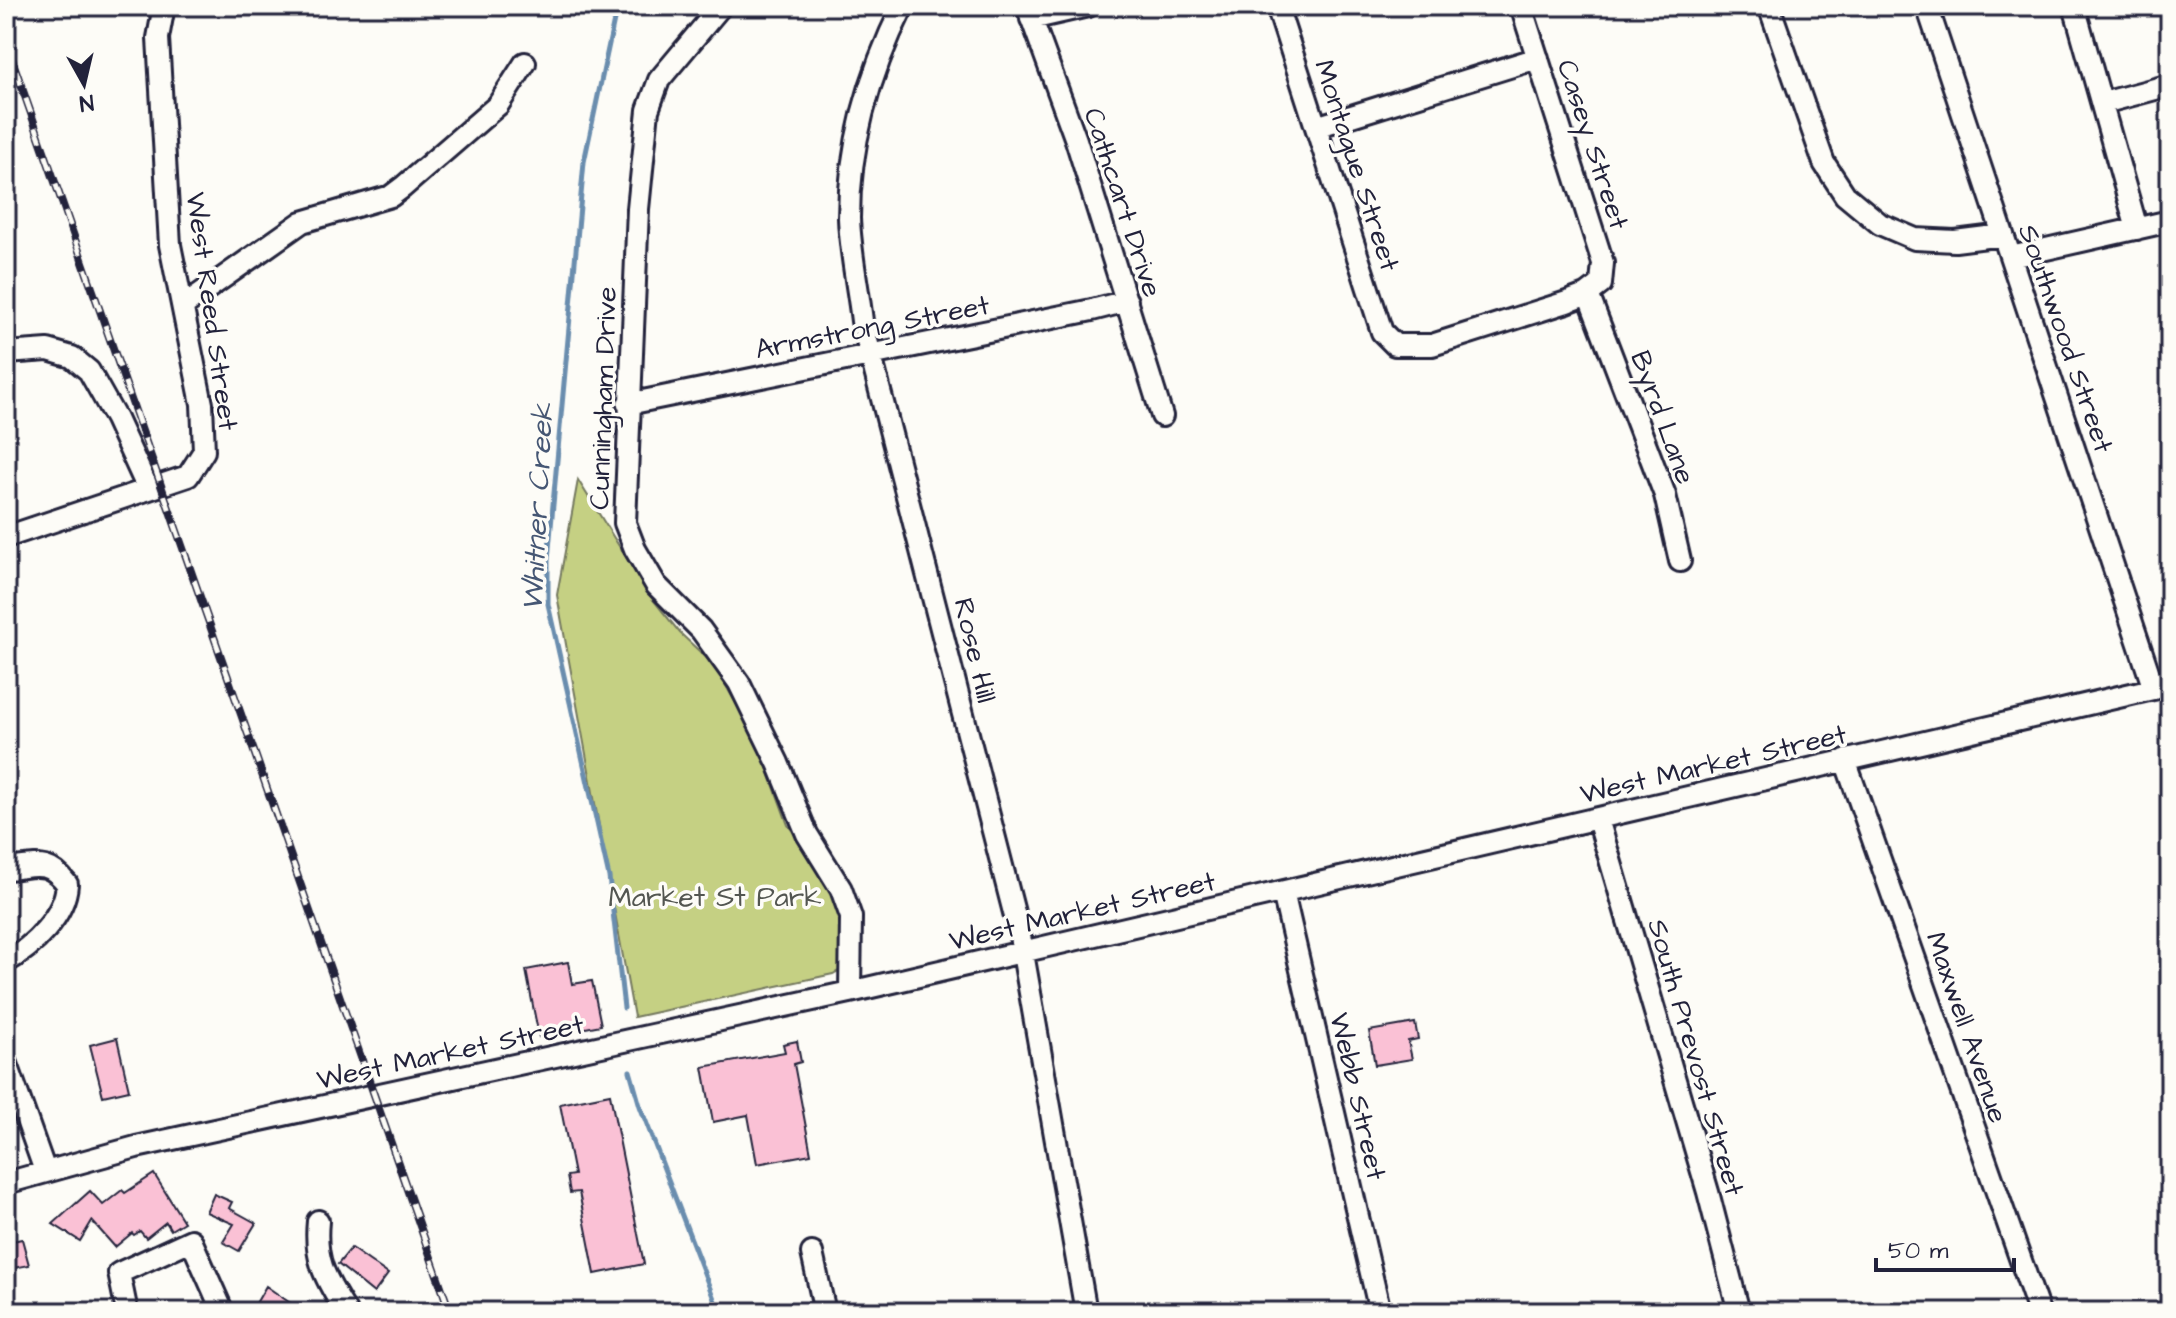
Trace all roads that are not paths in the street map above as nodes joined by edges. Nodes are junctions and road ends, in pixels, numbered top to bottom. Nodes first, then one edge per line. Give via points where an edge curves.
1 (164, 6) edge
2 (721, 6) edge
3 (903, 6) edge
4 (1088, 6) edge
5 (1277, 6) edge
6 (1521, 6) edge
7 (1769, 6) edge
8 (1927, 6) edge
9 (2074, 6) edge
10 (1029, 13) edge
11 (1538, 58) junction
12 (525, 63) dead end
13 (2170, 85) edge
14 (2103, 103) junction
15 (1316, 127) junction
16 (2170, 221) edge
17 (2137, 229) junction
18 (2003, 235) junction
19 (2011, 257) junction
20 (1588, 294) junction
21 (1127, 301) junction
22 (183, 306) junction
23 (6, 353) edge
24 (871, 356) junction
25 (628, 404) junction
26 (1162, 416) dead end
27 (148, 489) junction
28 (6, 537) edge
29 (1680, 561) dead end
30 (2162, 687) edge
31 (1845, 760) junction
32 (1598, 819) junction
33 (6, 869) edge
34 (1283, 892) junction
35 (1023, 952) junction
36 (6, 962) edge
37 (850, 992) junction
38 (6, 1061) edge
39 (45, 1171) junction
40 (6, 1183) edge
41 (318, 1221) dead end
42 (812, 1253) dead end
43 (127, 1312) edge
44 (223, 1312) edge
45 (346, 1312) edge
46 (825, 1312) edge
47 (1086, 1312) edge
48 (1380, 1312) edge
49 (1739, 1312) edge
50 (2039, 1312) edge

1 - 22 street, West Reed Street via 158,38 170,245
2 - 25 street, Cunningham Drive via 659,80 648,110
3 - 24 street, Rose Hill via 866,96 854,152 849,220
4 - 10 street
5 - 15 street, Montague Street
6 - 11 street, Casey Street
7 - 18 street via 1824,163 1845,195 1880,224 1915,239
8 - 18 street, Southwood Street
9 - 14 street
10 - 21 street, Cathcart Drive
11 - 15 street
11 - 20 street, Casey Street via 1603,263 1601,284
12 - 22 street via 498,105 391,196 302,222
13 - 14 street
14 - 17 street
15 - 20 street, Montague Street via 1382,332 1395,345 1432,345
16 - 17 street
17 - 19 street
18 - 19 street, Southwood Street
19 - 30 street, Southwood Street
20 - 29 street, Byrd Lane via 1665,495
21 - 24 street, Armstrong Street
21 - 26 street, Cathcart Drive
22 - 27 street, West Reed Street via 202,404 204,451 188,476
23 - 27 street via 48,350 72,357 89,371
24 - 25 street, Armstrong Street
24 - 35 street, Rose Hill
25 - 37 street, Cunningham Drive via 625,523 656,585 701,630 739,683 807,834 841,889 851,917
27 - 28 street, West Reed Street
30 - 31 street, West Market Street
31 - 32 street, West Market Street
31 - 50 street, Maxwell Avenue
32 - 34 street, West Market Street
32 - 49 street, South Prevost Street
33 - 36 street via 47,866 67,884 66,898 52,923
34 - 35 street, West Market Street
34 - 48 street, Webb Street
35 - 37 street, West Market Street
35 - 47 street, Rose Hill
37 - 39 street, West Market Street
38 - 39 street
39 - 40 street, West Market Street
41 - 45 street via 319,1262
42 - 46 street
43 - 44 street via 119,1273 191,1240

